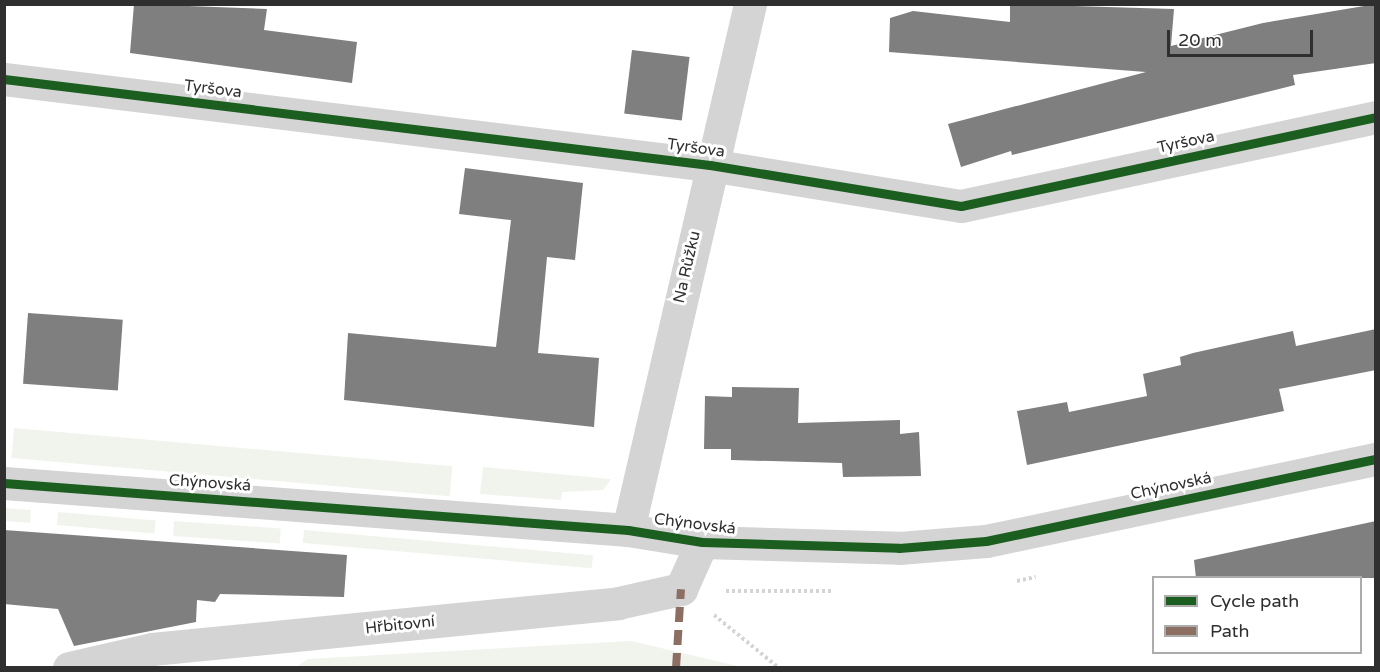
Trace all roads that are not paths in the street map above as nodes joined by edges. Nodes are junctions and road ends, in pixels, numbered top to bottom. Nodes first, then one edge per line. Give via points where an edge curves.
1 (750, 4) edge
2 (4, 79) edge
3 (1376, 117) edge
4 (710, 165) junction
5 (1376, 459) edge
6 (4, 483) edge
7 (628, 530) junction
8 (702, 542) junction
9 (69, 668) edge

1 - 4 street, Na Růžku
2 - 4 street, Tyršova
3 - 4 street, Tyršova via 961,206
4 - 7 street, Na Růžku
5 - 8 street, Chýnovská via 986,541 841,548
6 - 7 street, Chýnovská
7 - 8 street, Chýnovská
8 - 9 street, Hřbitovní via 681,588 618,603 152,649

